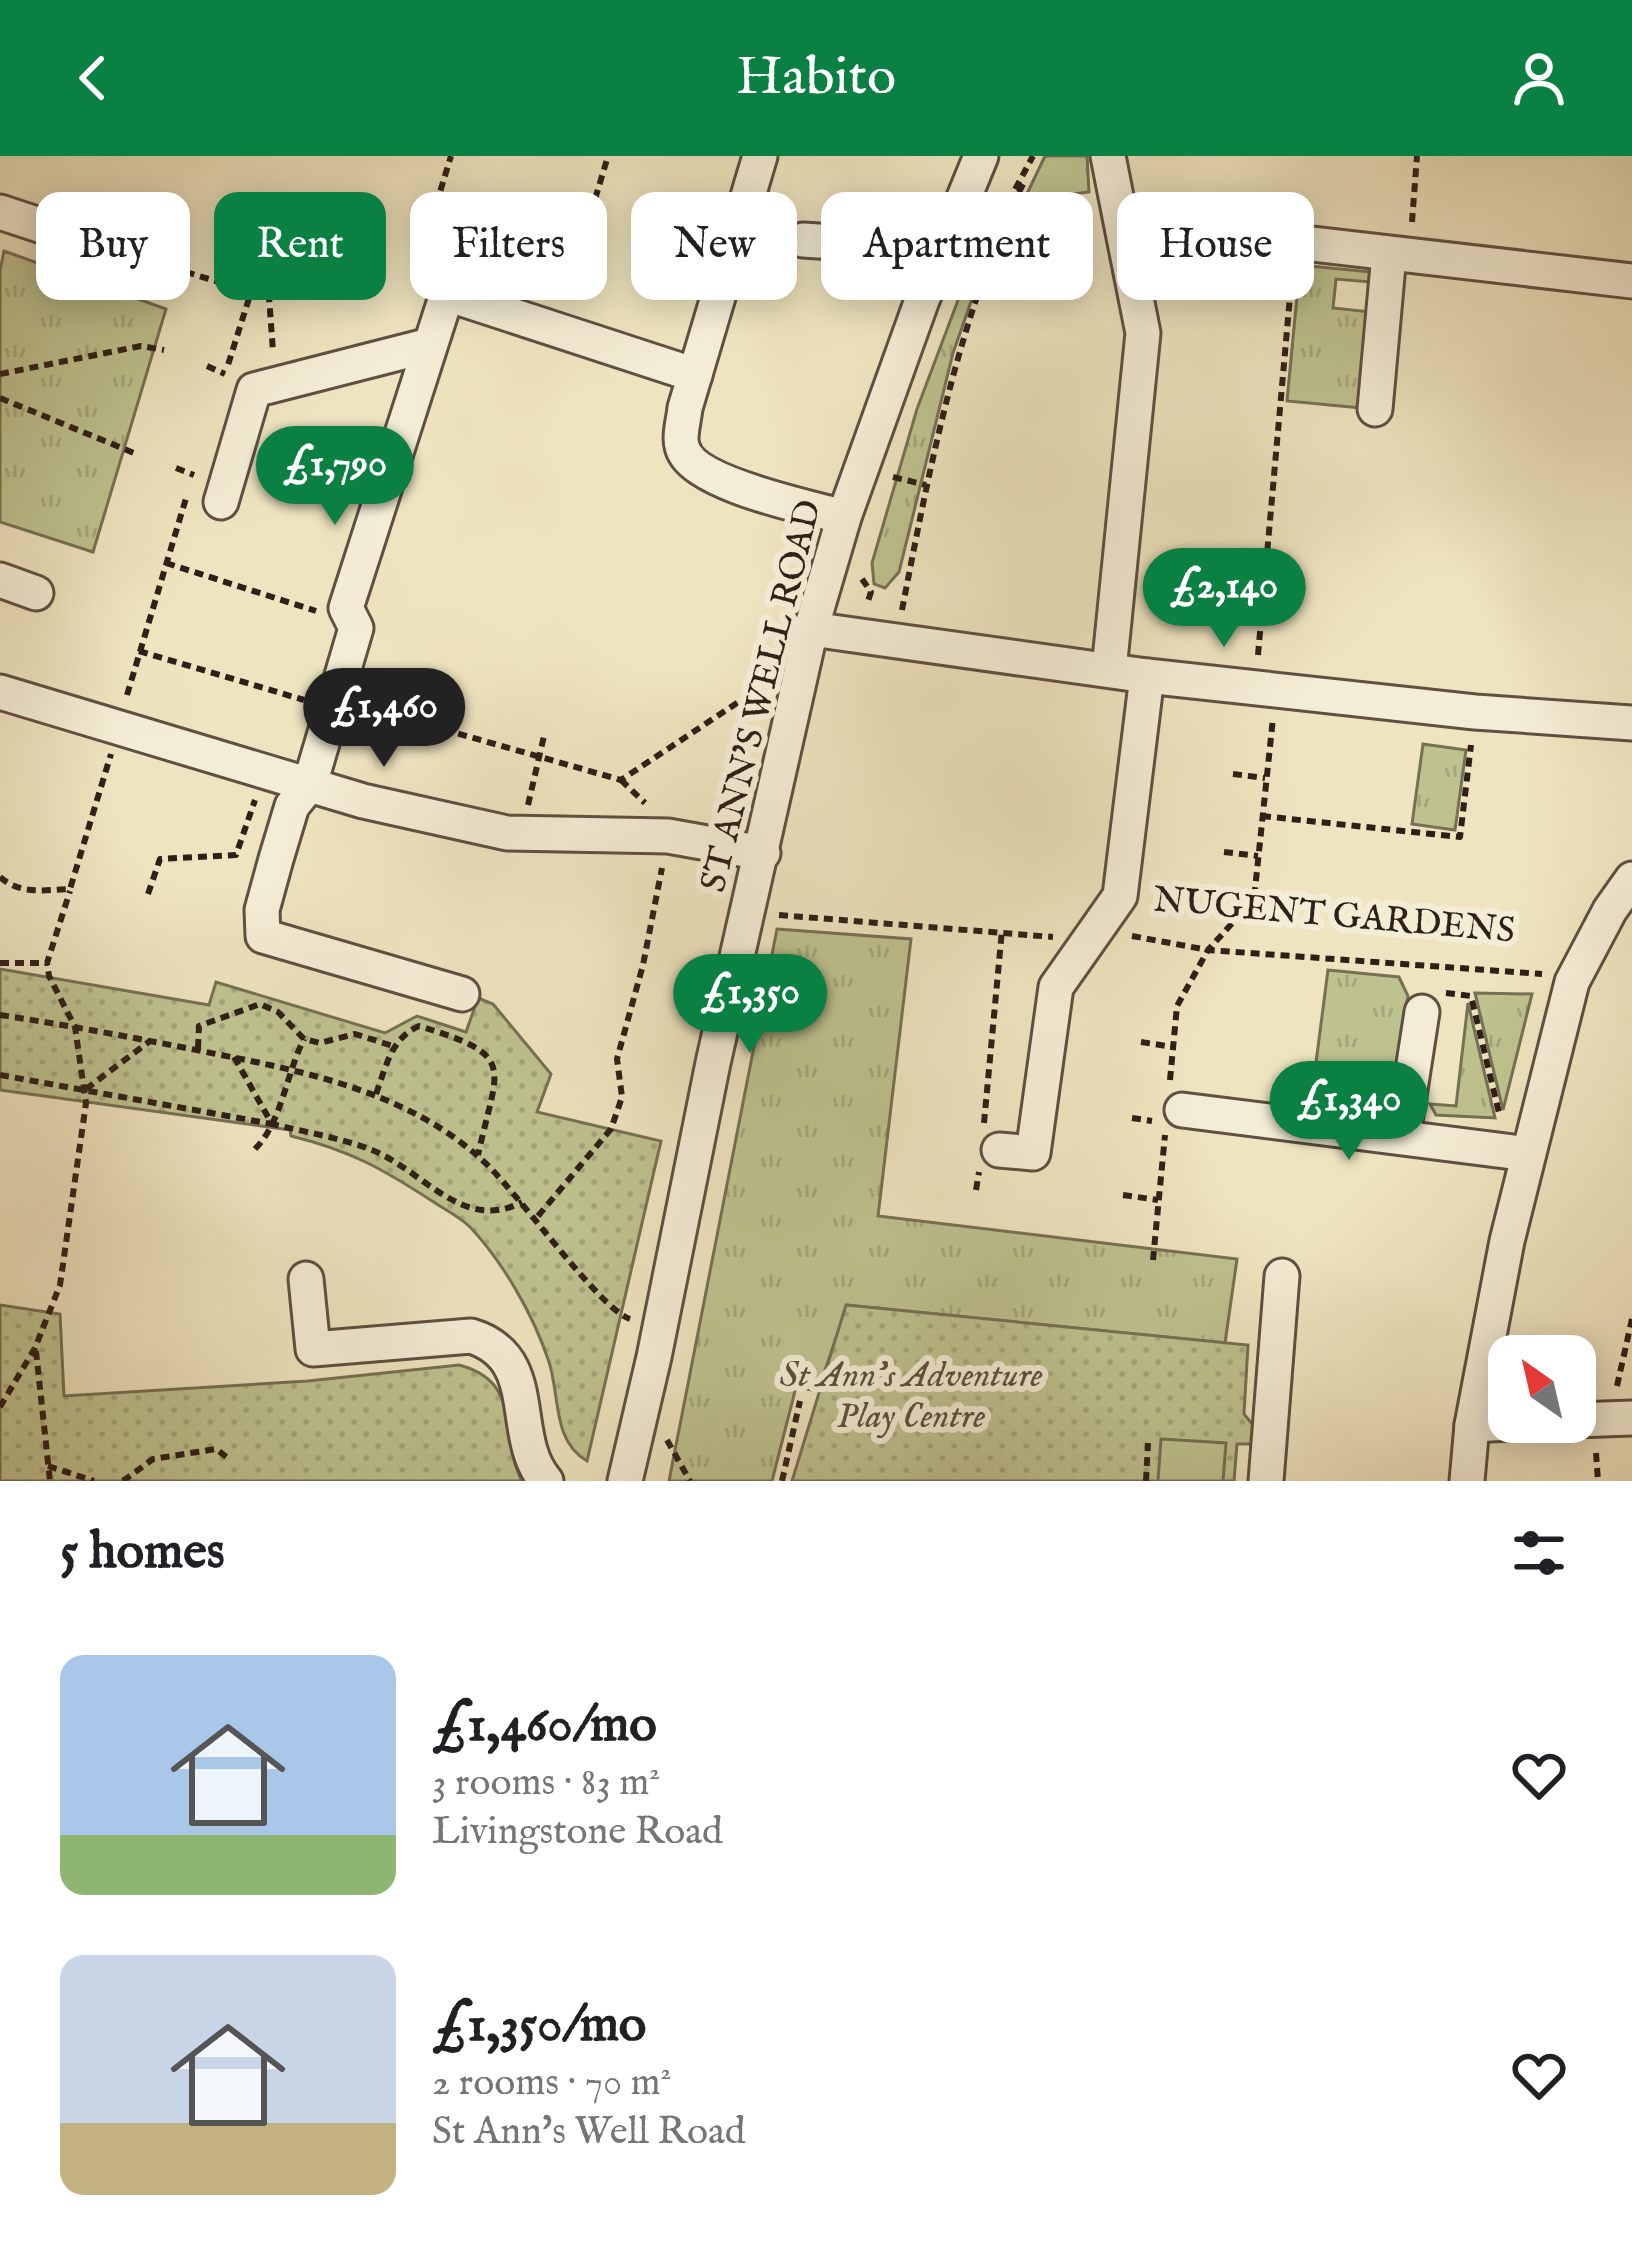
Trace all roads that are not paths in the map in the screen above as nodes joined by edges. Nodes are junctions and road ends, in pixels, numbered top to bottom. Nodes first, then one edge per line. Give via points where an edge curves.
1 (760, 156) edge
2 (981, 156) edge
3 (1108, 156) edge
4 (966, 192) edge
5 (1117, 198) edge
6 (0, 212) edge
7 (36, 224) edge
8 (803, 240) dead end
9 (821, 241) edge
10 (1314, 246) edge
11 (1399, 255) junction
12 (1632, 280) edge
13 (923, 300) edge
14 (1137, 300) edge
15 (430, 345) junction
16 (694, 375) junction
17 (1376, 409) dead end
18 (220, 502) dead end
19 (844, 517) junction
20 (0, 580) edge
21 (36, 593) dead end
22 (811, 629) junction
23 (1109, 670) junction
24 (1148, 676) junction
25 (0, 692) edge
26 (1632, 723) edge
27 (310, 784) junction
28 (763, 853) junction
29 (1632, 879) edge
30 (462, 994) dead end
31 (1428, 1002) road end
32 (1172, 1108) road end
33 (1403, 1135) junction
34 (987, 1150) road end
35 (1518, 1152) junction
36 (1282, 1276) dead end
37 (306, 1279) dead end
38 (1488, 1424) edge
39 (1472, 1425) junction
40 (546, 1481) edge
41 (625, 1481) edge
42 (1266, 1481) edge
43 (1467, 1481) edge

1 - 16 street
2 - 4 street, ST ANN'S WELL ROAD
3 - 5 street
6 - 7 street
8 - 9 street
10 - 11 street
11 - 12 street
11 - 17 street
13 - 19 street, ST ANN'S WELL ROAD
14 - 23 street via 1143,333
15 - 16 street via 447,294
15 - 18 street via 254,390
15 - 27 street via 346,608 356,628
16 - 19 street via 681,445 689,460 708,476
19 - 22 street, ST ANN'S WELL ROAD
20 - 21 street
22 - 23 street
22 - 28 street, ST ANN'S WELL ROAD
23 - 24 street
24 - 26 street
24 - 34 street via 1120,896 1056,987 1033,1153
25 - 27 street
27 - 28 street via 507,832 668,836
27 - 30 street via 292,806 262,910 263,936
28 - 41 street, ST ANN'S WELL ROAD
29 - 35 street via 1572,982
31 - 33 street
32 - 33 street via 1250,1099
33 - 35 street
35 - 39 street
36 - 42 street via 1263,1314
37 - 40 street via 313,1349 471,1336 491,1342 514,1374
38 - 39 street
39 - 43 street

